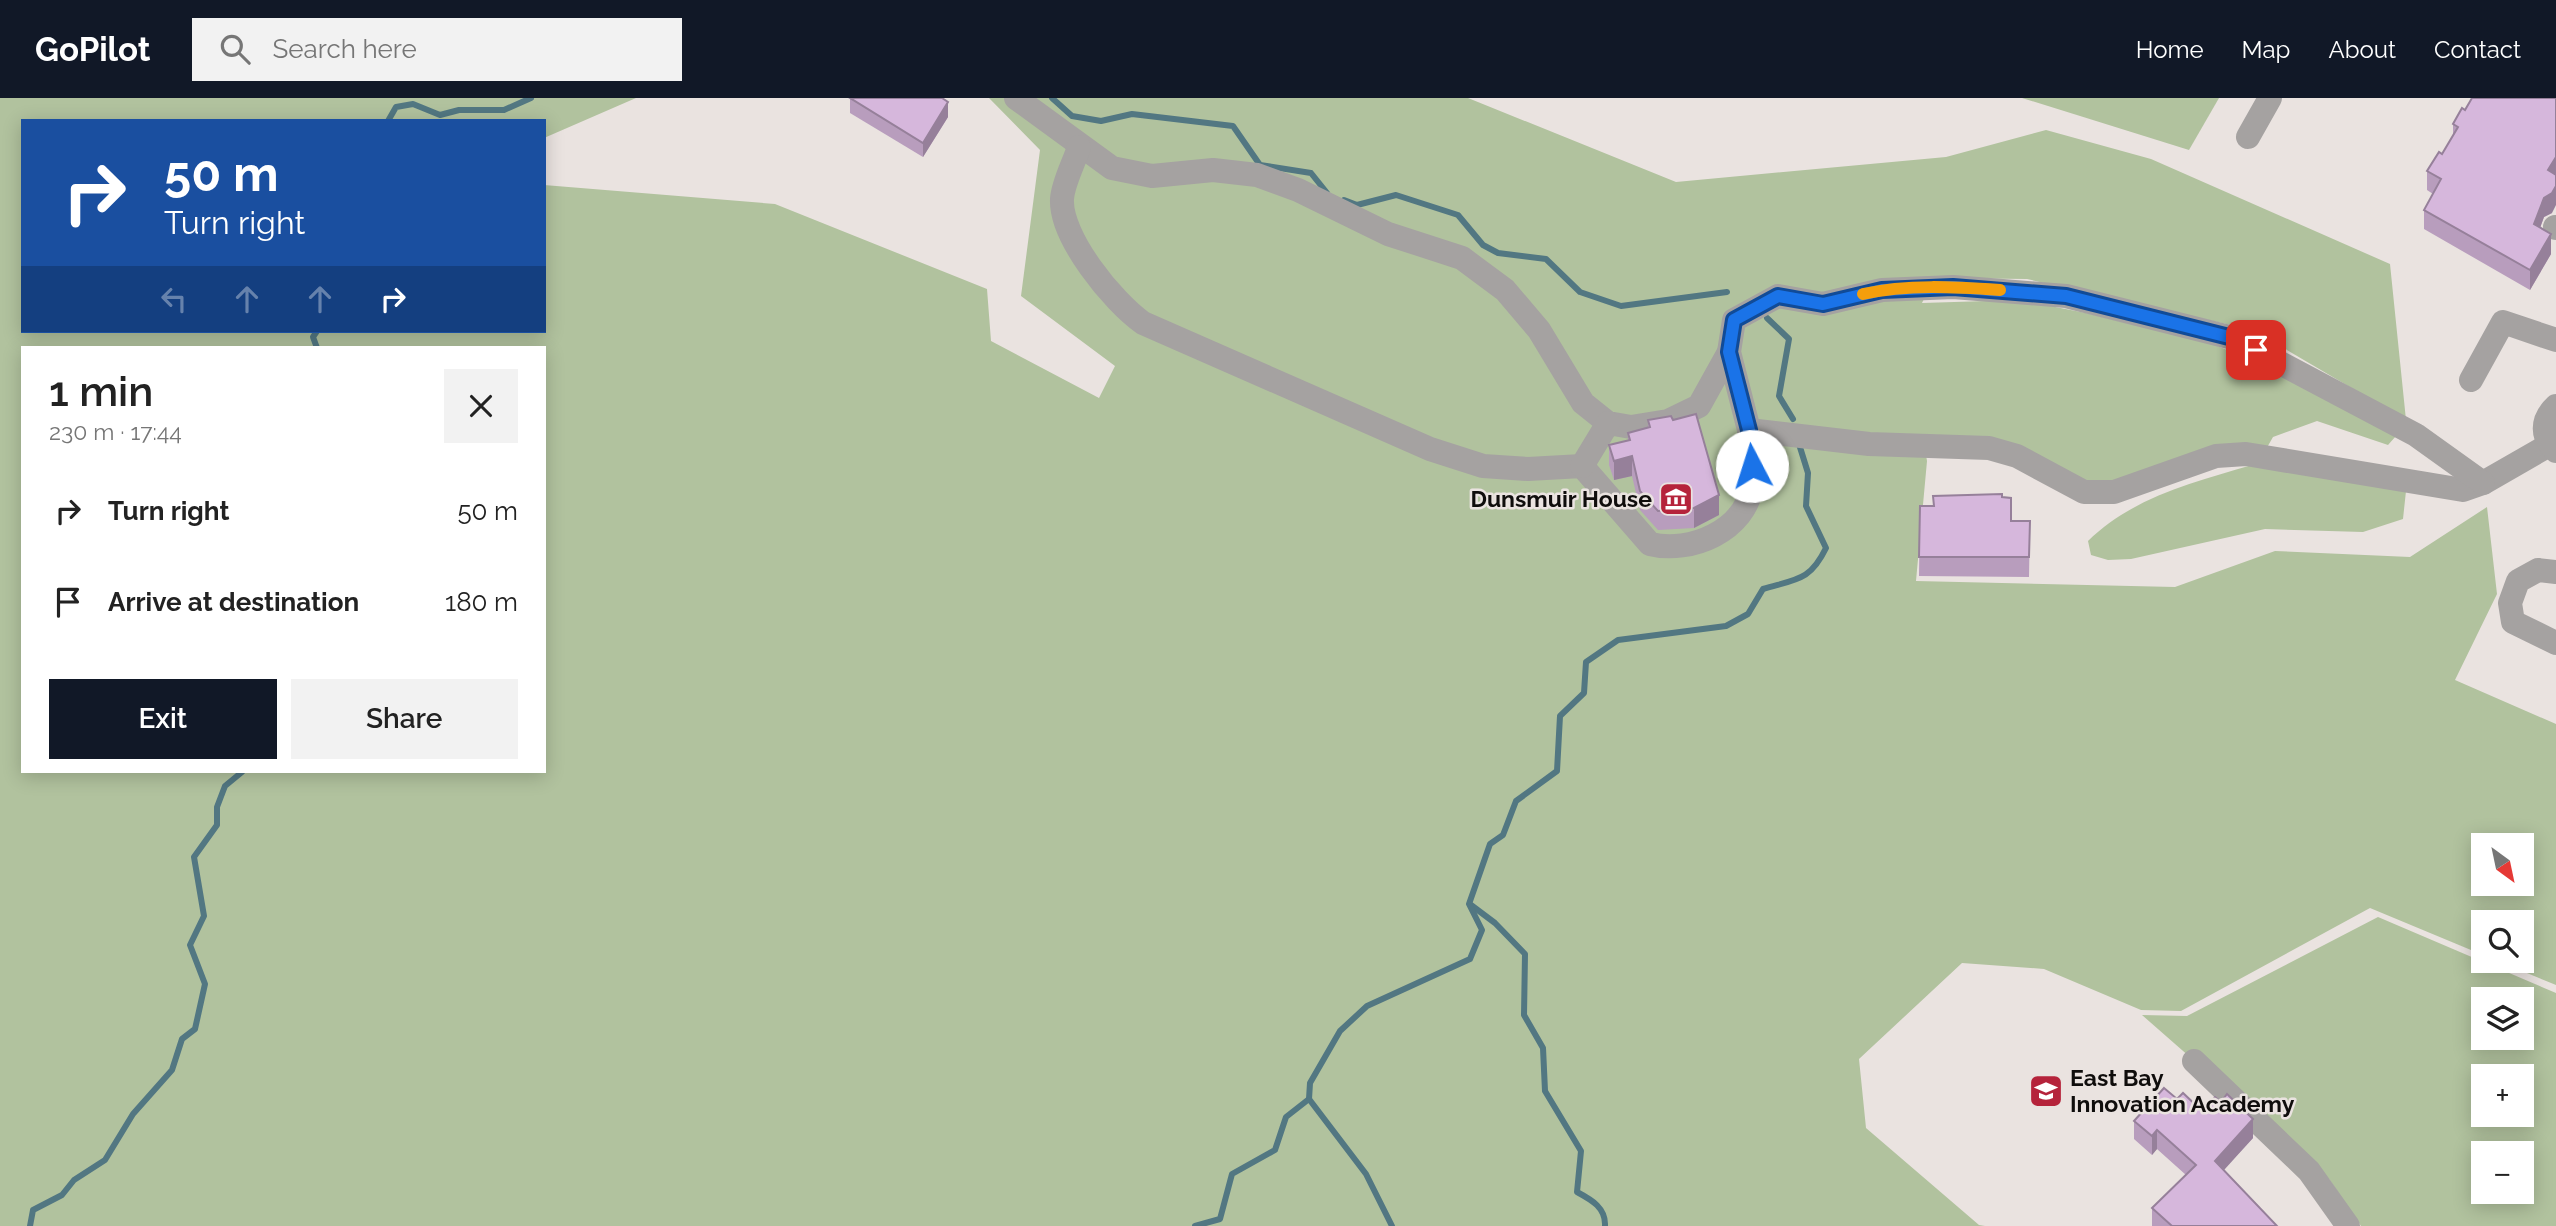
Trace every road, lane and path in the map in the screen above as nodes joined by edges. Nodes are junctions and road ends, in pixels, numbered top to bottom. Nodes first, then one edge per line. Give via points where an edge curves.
1 (1016, 98) edge
2 (2270, 98) edge
3 (2248, 137) dead end
4 (1079, 147) junction
5 (2556, 340) edge
6 (1729, 352) junction
7 (2471, 380) dead end
8 (2556, 406) edge
9 (1608, 423) junction
10 (1749, 430) junction
11 (2553, 448) edge
12 (1582, 466) junction
13 (2483, 483) junction
14 (2556, 572) edge
15 (2556, 643) edge
16 (2194, 1061) dead end
17 (2348, 1226) edge

1 - 4 street
2 - 3 street
4 - 9 street via 1112,168 1152,176 1213,170 1257,175 1388,234 1462,258 1504,290 1539,330 1583,403
4 - 12 street via 1062,198 1066,225 1109,293 1143,323 1430,449 1483,466
5 - 7 street via 2503,321
6 - 9 street via 1699,406 1668,421 1631,427
6 - 10 street
6 - 13 street via 1734,320 1778,296 1823,304 1882,290 1953,287 2066,296 2233,338 2416,435
8 - 11 street via 2545,419 2545,437
9 - 12 street
10 - 12 street via 1752,486 1746,505 1730,525 1694,543 1666,548 1650,544
10 - 13 street via 1870,444 1989,448 2017,456 2084,492 2114,492 2216,456 2246,454 2463,490
11 - 13 street
14 - 15 street via 2538,570 2518,581 2510,603 2514,622
16 - 17 street via 2309,1171

